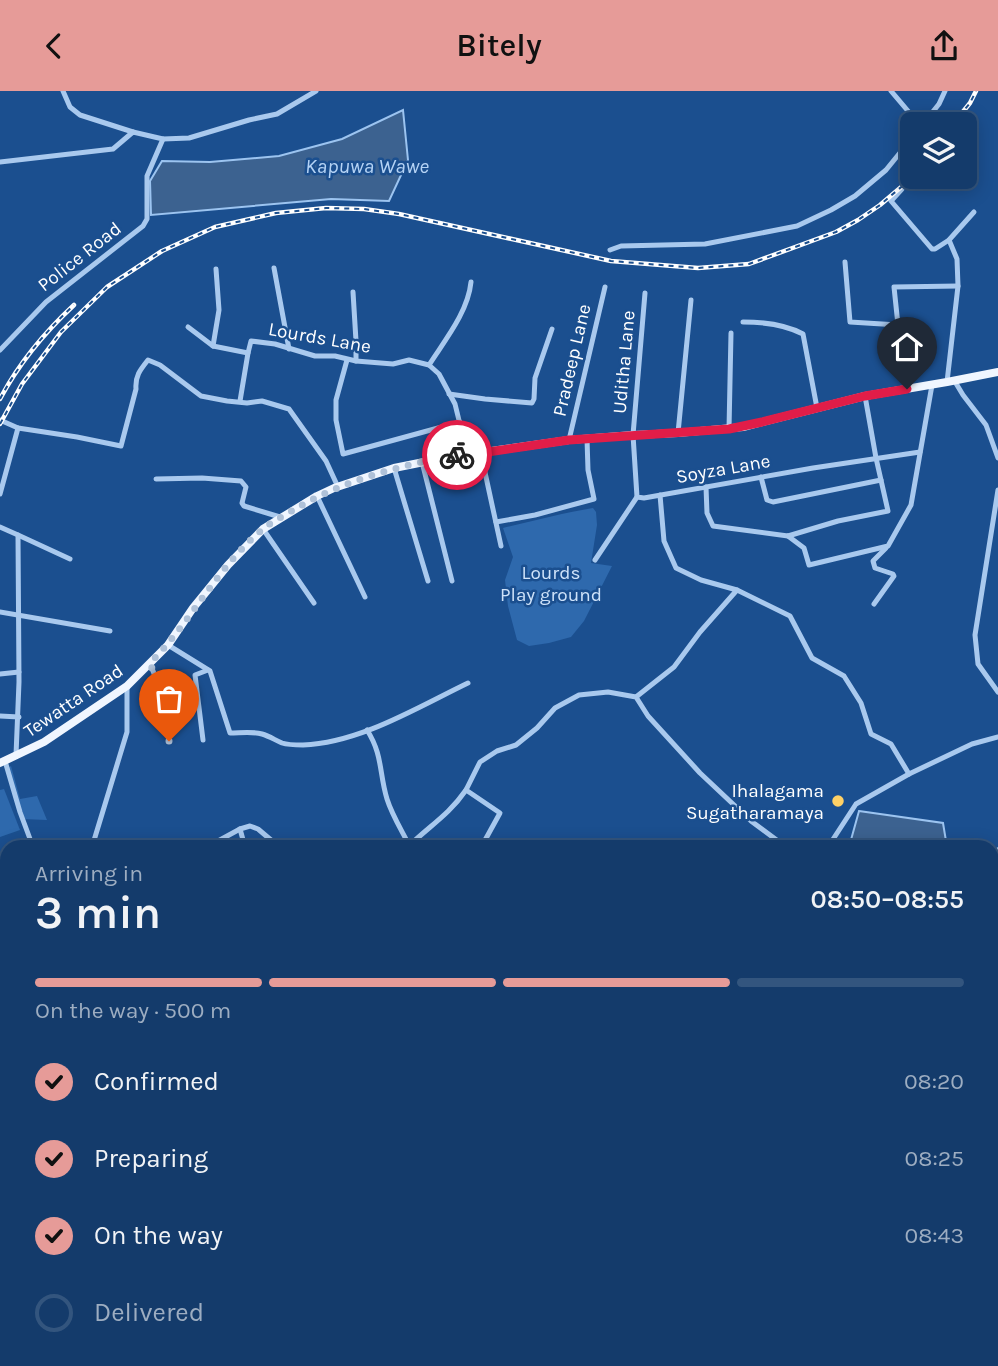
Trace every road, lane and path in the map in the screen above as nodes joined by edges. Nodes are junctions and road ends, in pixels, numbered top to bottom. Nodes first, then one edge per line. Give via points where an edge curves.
1 (63, 91) edge
2 (316, 91) edge
3 (891, 91) edge
4 (945, 91) edge
5 (910, 112) edge
6 (932, 112) edge
7 (133, 132) junction
8 (163, 139) junction
9 (900, 153) edge
10 (0, 162) edge
11 (902, 189) dead end
12 (974, 212) dead end
13 (949, 240) junction
14 (610, 250) dead end
15 (845, 262) dead end
16 (274, 268) dead end
17 (216, 269) dead end
18 (471, 282) dead end
19 (958, 286) junction
20 (605, 287) dead end
21 (353, 292) dead end
22 (645, 293) dead end
23 (691, 300) dead end
24 (743, 322) dead end
25 (898, 325) junction
26 (188, 327) dead end
27 (552, 329) dead end
28 (731, 333) dead end
29 (213, 346) junction
30 (289, 349) junction
31 (0, 350) edge
32 (248, 353) junction
33 (348, 360) junction
34 (356, 361) junction
35 (429, 365) junction
36 (998, 372) edge
37 (951, 381) junction
38 (932, 385) junction
39 (907, 389) junction
40 (449, 394) junction
41 (865, 396) junction
42 (240, 401) junction
43 (817, 408) junction
44 (0, 420) edge
45 (460, 422) junction
46 (18, 428) junction
47 (729, 429) junction
48 (678, 433) junction
49 (633, 435) junction
50 (587, 439) junction
51 (569, 440) junction
52 (920, 452) junction
53 (467, 453) junction
54 (481, 453) junction
55 (876, 458) junction
56 (998, 458) edge
57 (422, 462) junction
58 (394, 468) junction
59 (761, 477) junction
60 (156, 479) dead end
61 (881, 480) junction
62 (338, 487) junction
63 (706, 487) junction
64 (998, 490) edge
65 (0, 494) edge
66 (660, 495) junction
67 (317, 496) junction
68 (637, 496) junction
69 (280, 517) junction
70 (496, 522) junction
71 (0, 527) edge
72 (263, 529) junction
73 (18, 535) junction
74 (788, 536) junction
75 (501, 546) dead end
76 (888, 546) junction
77 (70, 559) dead end
78 (595, 560) dead end
79 (428, 581) dead end
80 (452, 581) dead end
81 (737, 590) junction
82 (365, 597) dead end
83 (314, 603) dead end
84 (874, 604) dead end
85 (0, 612) edge
86 (19, 616) junction
87 (110, 631) dead end
88 (168, 645) junction
89 (150, 663) junction
90 (208, 670) junction
91 (19, 672) junction
92 (0, 674) edge
93 (468, 683) dead end
94 (127, 686) junction
95 (998, 692) edge
96 (636, 697) junction
97 (0, 716) edge
98 (19, 717) junction
99 (367, 730) junction
100 (998, 737) edge
101 (203, 740) dead end
102 (169, 741) dead end
103 (16, 755) junction
104 (2, 762) edge
105 (909, 774) junction
106 (466, 790) junction
107 (240, 829) junction
108 (30, 840) edge
109 (95, 840) edge
110 (219, 840) edge
111 (243, 840) edge
112 (271, 840) edge
113 (405, 840) edge
114 (416, 840) edge
115 (485, 840) edge
116 (777, 840) edge
117 (833, 840) edge

1 - 7 street via 70,107 80,115
2 - 8 street via 277,114 189,138
3 - 5 street
4 - 6 street
7 - 8 street
7 - 10 street via 113,149
8 - 31 street, Police Road via 147,176 143,226 46,302
9 - 14 street via 855,196 797,226 705,244
11 - 13 street via 891,201 932,249
12 - 13 street
13 - 19 street via 957,259
15 - 25 street via 850,322
16 - 30 street
17 - 29 street via 219,310
18 - 35 street via 470,295
19 - 25 street via 894,287
19 - 37 street
20 - 51 street, Pradeep Lane
21 - 34 street
22 - 49 street, Uditha Lane
23 - 48 street
24 - 43 street via 792,328 803,334
25 - 39 street
26 - 29 street
27 - 40 street via 534,378 532,403
28 - 47 street
29 - 32 street
30 - 32 street, Lourds Lane via 251,341
30 - 33 street, Lourds Lane
32 - 42 street, Lourds Lane
33 - 34 street, Lourds Lane
33 - 45 street via 335,400 343,454
34 - 35 street, Lourds Lane via 393,364 409,360
35 - 40 street
36 - 37 main road, Tewatta Road
37 - 38 main road, Tewatta Road
37 - 56 street via 986,425
38 - 39 main road, Tewatta Road
38 - 52 street
39 - 41 main road, Tewatta Road
40 - 45 street
41 - 43 main road, Tewatta Road
41 - 55 street
42 - 46 street via 201,396 148,360 135,380 121,446
42 - 62 street via 289,409 326,461
43 - 47 main road, Tewatta Road
44 - 46 street
45 - 53 street
46 - 65 street
47 - 48 main road, Tewatta Road
48 - 49 main road, Tewatta Road
49 - 50 main road, Tewatta Road
49 - 68 street
50 - 51 main road, Tewatta Road
50 - 70 street via 594,499
51 - 54 main road, Tewatta Road
52 - 55 street, Soyza Lane
52 - 76 street via 911,505
53 - 54 main road, Tewatta Road
53 - 57 main road, Tewatta Road
54 - 70 street
55 - 59 street, Soyza Lane
55 - 61 street
57 - 58 main road, Tewatta Road
57 - 80 street
58 - 62 main road, Tewatta Road
58 - 79 street
59 - 61 street via 767,500 773,502
59 - 63 street, Soyza Lane
60 - 69 street via 241,481 246,487 244,506
61 - 74 street via 888,511
62 - 67 main road, Tewatta Road
63 - 66 street, Soyza Lane
63 - 74 street via 707,513 713,526
64 - 95 street via 975,635 978,664
66 - 68 street, Soyza Lane
66 - 81 street via 664,541 676,568
67 - 69 main road, Tewatta Road
67 - 82 street
68 - 78 street
69 - 72 main road, Tewatta Road
70 - 75 street
71 - 73 street
72 - 83 street
72 - 88 main road, Tewatta Road via 228,565
73 - 77 street
73 - 86 street
74 - 76 street via 804,548 809,565
76 - 84 street via 873,565 894,576
81 - 96 street via 674,667
81 - 105 street via 790,616 812,658 844,676 861,703 871,734 891,744
85 - 86 street
86 - 87 street
86 - 91 street
88 - 89 main road, Tewatta Road
88 - 90 street
89 - 94 main road, Tewatta Road
89 - 102 street via 161,692
90 - 99 street via 230,733 258,733 284,744 303,745
90 - 101 street via 195,675
91 - 92 street
91 - 98 street
93 - 99 street
94 - 103 main road, Tewatta Road via 44,742
94 - 109 street via 127,732
96 - 106 street via 608,692 579,695 555,708 516,745 480,762
96 - 116 street via 700,773
97 - 98 street
98 - 103 street
99 - 113 street via 379,755 387,800
100 - 105 street via 972,744
103 - 104 main road, Tewatta Road
104 - 108 street
105 - 117 street via 856,804
106 - 114 street via 457,804
106 - 115 street via 500,813
107 - 110 street
107 - 111 street
107 - 112 street via 250,826

